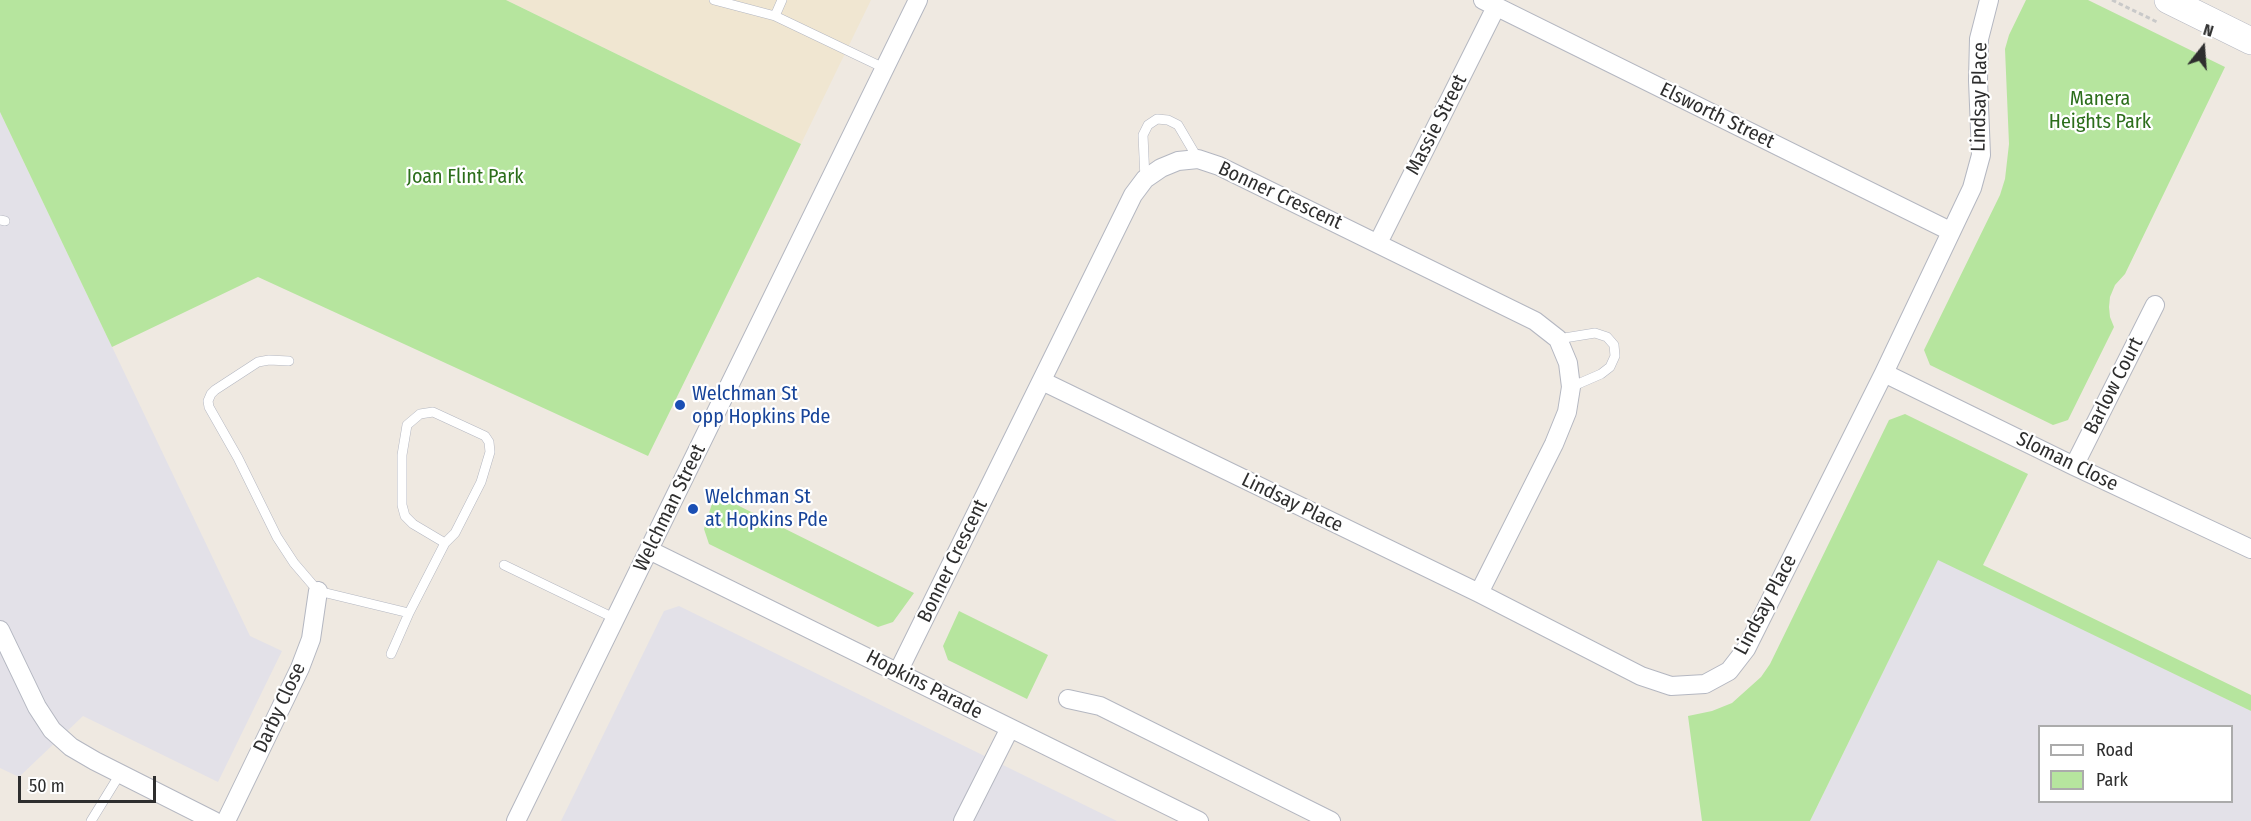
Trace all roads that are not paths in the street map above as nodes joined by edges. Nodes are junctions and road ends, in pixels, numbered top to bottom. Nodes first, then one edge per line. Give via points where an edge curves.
1 (714, 0) edge
2 (782, 0) edge
3 (918, 0) edge
4 (1989, 0) edge
5 (2168, 0) edge
6 (1490, 3) edge
7 (775, 16) junction
8 (2251, 41) edge
9 (884, 68) junction
10 (1198, 159) junction
11 (1145, 179) junction
12 (1950, 231) junction
13 (1378, 243) junction
14 (2155, 305) dead end
15 (1558, 339) junction
16 (289, 361) dead end
17 (1884, 373) junction
18 (1042, 381) junction
19 (1571, 387) junction
20 (2074, 466) junction
21 (445, 543) junction
22 (649, 549) junction
23 (2251, 549) edge
24 (504, 565) dead end
25 (318, 591) junction
26 (1479, 593) junction
27 (409, 613) junction
28 (616, 619) junction
29 (0, 630) edge
30 (391, 654) dead end
31 (898, 672) junction
32 (1068, 699) dead end
33 (1010, 728) junction
34 (120, 774) junction
35 (91, 821) edge
36 (214, 821) edge
37 (226, 821) edge
38 (516, 821) edge
39 (963, 821) edge
40 (1199, 821) edge
41 (1331, 821) edge

1 - 7 lane
2 - 7 lane
3 - 9 street, Welchman Street
4 - 12 street, Lindsay Place via 1979,39 1981,155 1972,188
5 - 8 street
6 - 12 street, Elsworth Street
6 - 13 street, Massie Street
7 - 9 lane
9 - 22 street, Welchman Street
10 - 11 street, Bonner Crescent via 1178,161
10 - 11 lane via 1179,125 1157,119 1143,135
10 - 13 street, Bonner Crescent
11 - 18 street, Bonner Crescent via 1133,195
12 - 17 street, Lindsay Place
13 - 15 street, Bonner Crescent via 1535,321
14 - 20 street, Barlow Court
15 - 19 street via 1568,363
15 - 19 lane via 1595,333 1607,337 1614,345 1610,367
16 - 25 lane via 258,362 215,390 208,401 277,537
17 - 20 street, Sloman Close
17 - 26 street, Lindsay Place via 1746,649 1729,671 1705,684 1671,687 1641,676
18 - 26 street, Lindsay Place
18 - 31 street, Bonner Crescent
19 - 26 street via 1567,412 1554,444
20 - 23 street, Sloman Close
21 - 21 lane via 455,533 490,452 485,436 433,412 420,414 407,425 402,455 402,505 413,524
21 - 27 lane
22 - 28 street, Welchman Street
22 - 31 street, Hopkins Parade
24 - 28 lane
25 - 27 lane
25 - 37 street, Darby Close via 311,639 300,668
27 - 30 lane
28 - 38 street, Welchman Street
29 - 34 street via 52,730 71,747
31 - 33 street, Hopkins Parade
32 - 41 street via 1100,706
33 - 39 street
33 - 40 street, Hopkins Parade
34 - 35 lane
34 - 36 street

